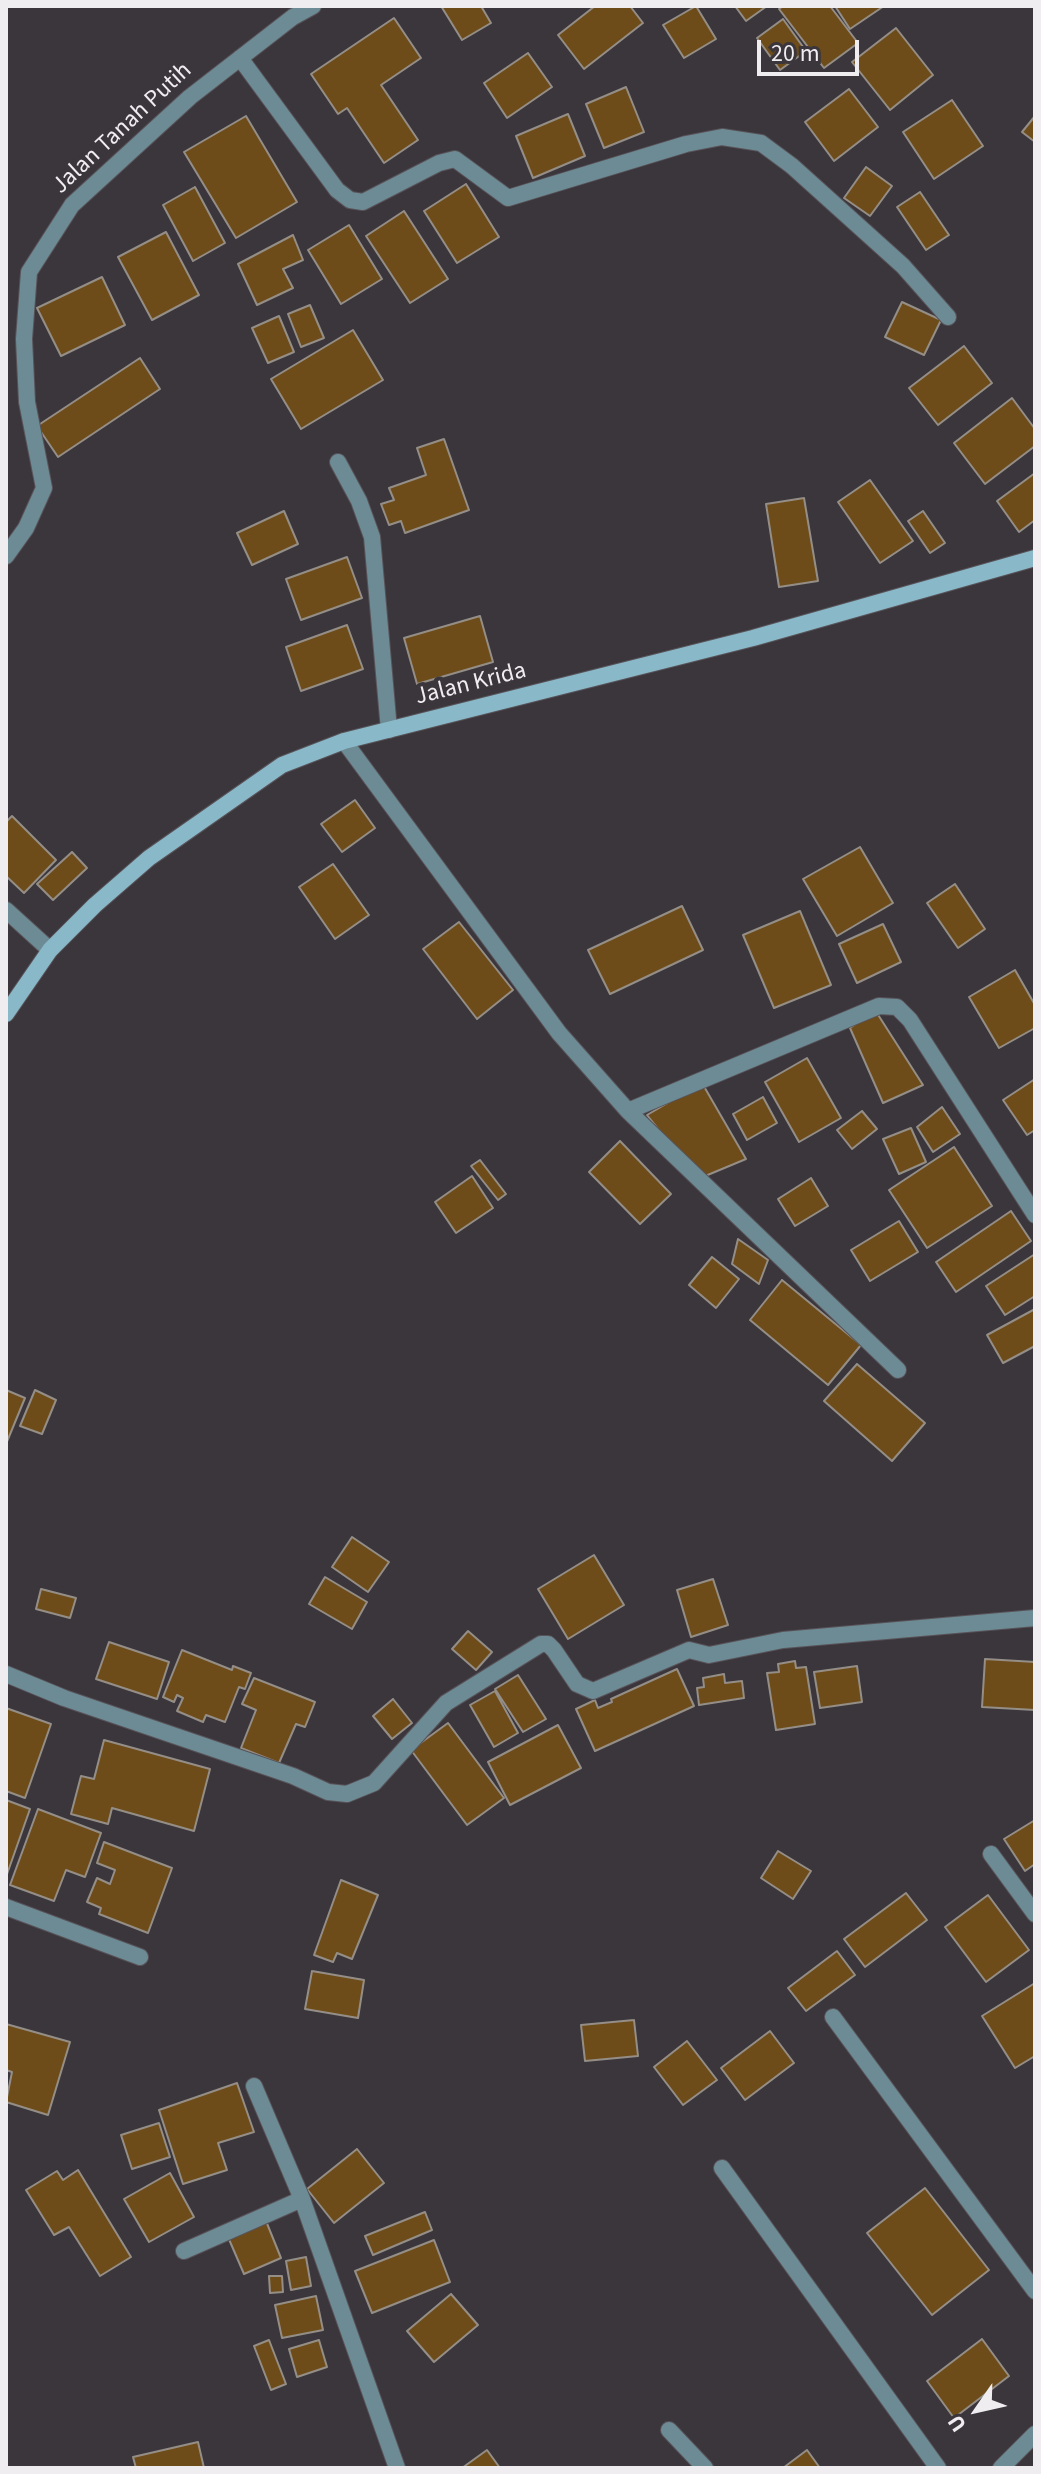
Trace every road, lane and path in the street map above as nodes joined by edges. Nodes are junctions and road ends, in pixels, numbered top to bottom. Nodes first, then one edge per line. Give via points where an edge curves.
1 (313, 6) edge
2 (240, 58) junction
3 (948, 317) dead end
4 (338, 462) dead end
5 (6, 556) edge
6 (1035, 558) edge
7 (389, 730) junction
8 (344, 741) junction
9 (6, 910) edge
10 (50, 950) junction
11 (6, 1014) edge
12 (628, 1111) junction
13 (1035, 1215) edge
14 (898, 1370) dead end
15 (1035, 1618) edge
16 (6, 1674) edge
17 (991, 1854) dead end
18 (6, 1907) edge
19 (1035, 1914) edge
20 (140, 1957) dead end
21 (833, 2017) dead end
22 (254, 2086) dead end
23 (722, 2168) dead end
24 (302, 2199) junction
25 (184, 2251) dead end
26 (1035, 2291) edge
27 (669, 2430) dead end
28 (1035, 2434) edge
29 (397, 2468) edge
30 (705, 2468) edge
31 (938, 2468) edge
32 (1001, 2468) edge

1 - 2 street, Jalan Tanah Putih
2 - 3 street via 337,190 350,200 363,202 455,159 508,198 686,144 722,137 761,143 903,266
2 - 5 street, Jalan Tanah Putih via 72,205 29,272 27,402 44,488
4 - 7 street via 372,537
6 - 7 street, Jalan Krida via 753,638
7 - 8 street, Jalan Krida
8 - 10 street, Jalan Krida via 282,765 230,799 149,858
8 - 12 street via 559,1033
9 - 10 street
10 - 11 street, Jalan Krida
12 - 13 street via 879,1006 897,1007
12 - 14 street
15 - 16 street via 783,1640 709,1655 689,1650 593,1691 577,1684 554,1650 541,1644 446,1703 374,1783 358,1792 328,1792
17 - 19 street
18 - 20 street
21 - 26 street
22 - 24 street
23 - 31 street
24 - 25 street
24 - 29 street
27 - 30 street
28 - 32 street

